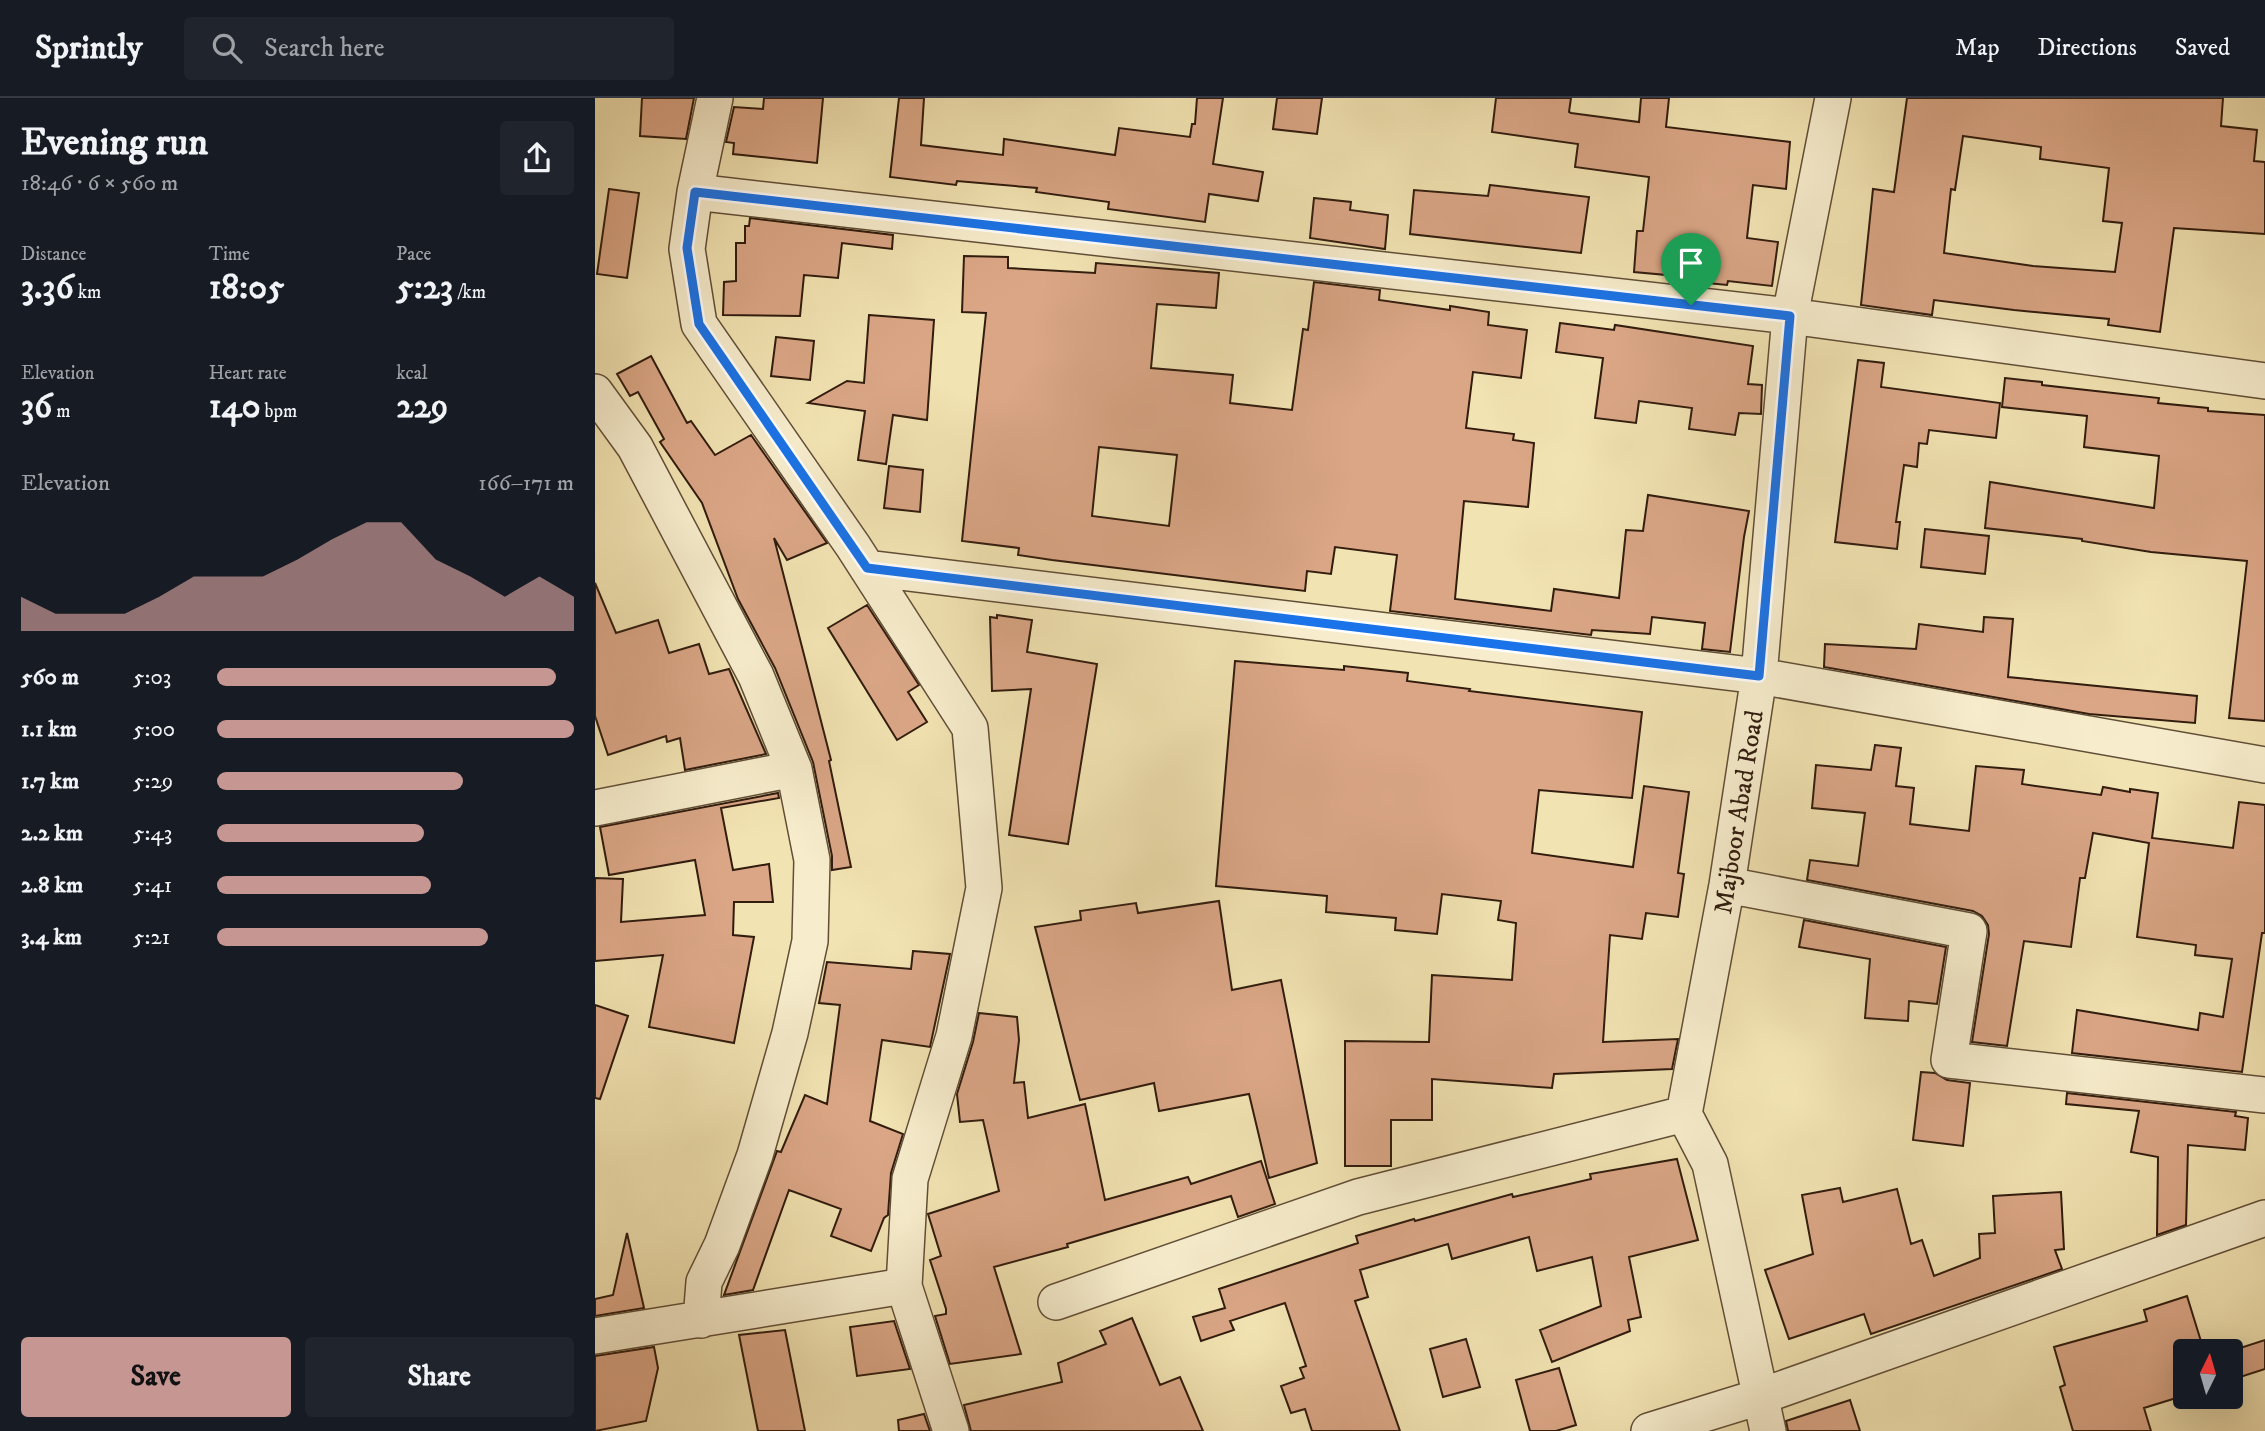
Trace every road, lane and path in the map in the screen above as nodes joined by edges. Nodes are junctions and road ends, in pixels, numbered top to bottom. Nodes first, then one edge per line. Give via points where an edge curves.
1 (715, 98) edge
2 (1833, 98) edge
3 (695, 192) junction
4 (1790, 316) junction
5 (2265, 381) edge
6 (595, 392) edge
7 (606, 424) edge
8 (867, 568) junction
9 (1759, 676) junction
10 (2265, 765) edge
11 (794, 769) junction
12 (595, 808) edge
13 (1727, 885) junction
14 (2265, 1095) edge
15 (1684, 1114) junction
16 (2265, 1218) edge
17 (904, 1286) junction
18 (1056, 1302) dead end
19 (701, 1320) junction
20 (595, 1336) edge
21 (1759, 1397) junction
22 (951, 1431) edge
23 (1649, 1431) edge
24 (1768, 1431) edge

1 - 3 street
2 - 4 street, Majboor Abad Road
3 - 4 street
3 - 8 street via 687,248 699,324
4 - 5 street
4 - 9 street, Majboor Abad Road
6 - 7 street
7 - 11 street via 635,447 756,676
8 - 9 street
8 - 17 street via 969,728 984,888 954,1036 910,1180
9 - 10 street
9 - 13 street, Majboor Abad Road
11 - 12 street
11 - 19 street via 812,860 810,941 755,1155 704,1282
13 - 14 street via 1969,931 1949,1060
13 - 15 street, Majboor Abad Road
15 - 18 street via 1358,1196
15 - 21 street via 1710,1164
16 - 21 street
17 - 19 street
17 - 22 street
19 - 20 street
21 - 23 street
21 - 24 street

